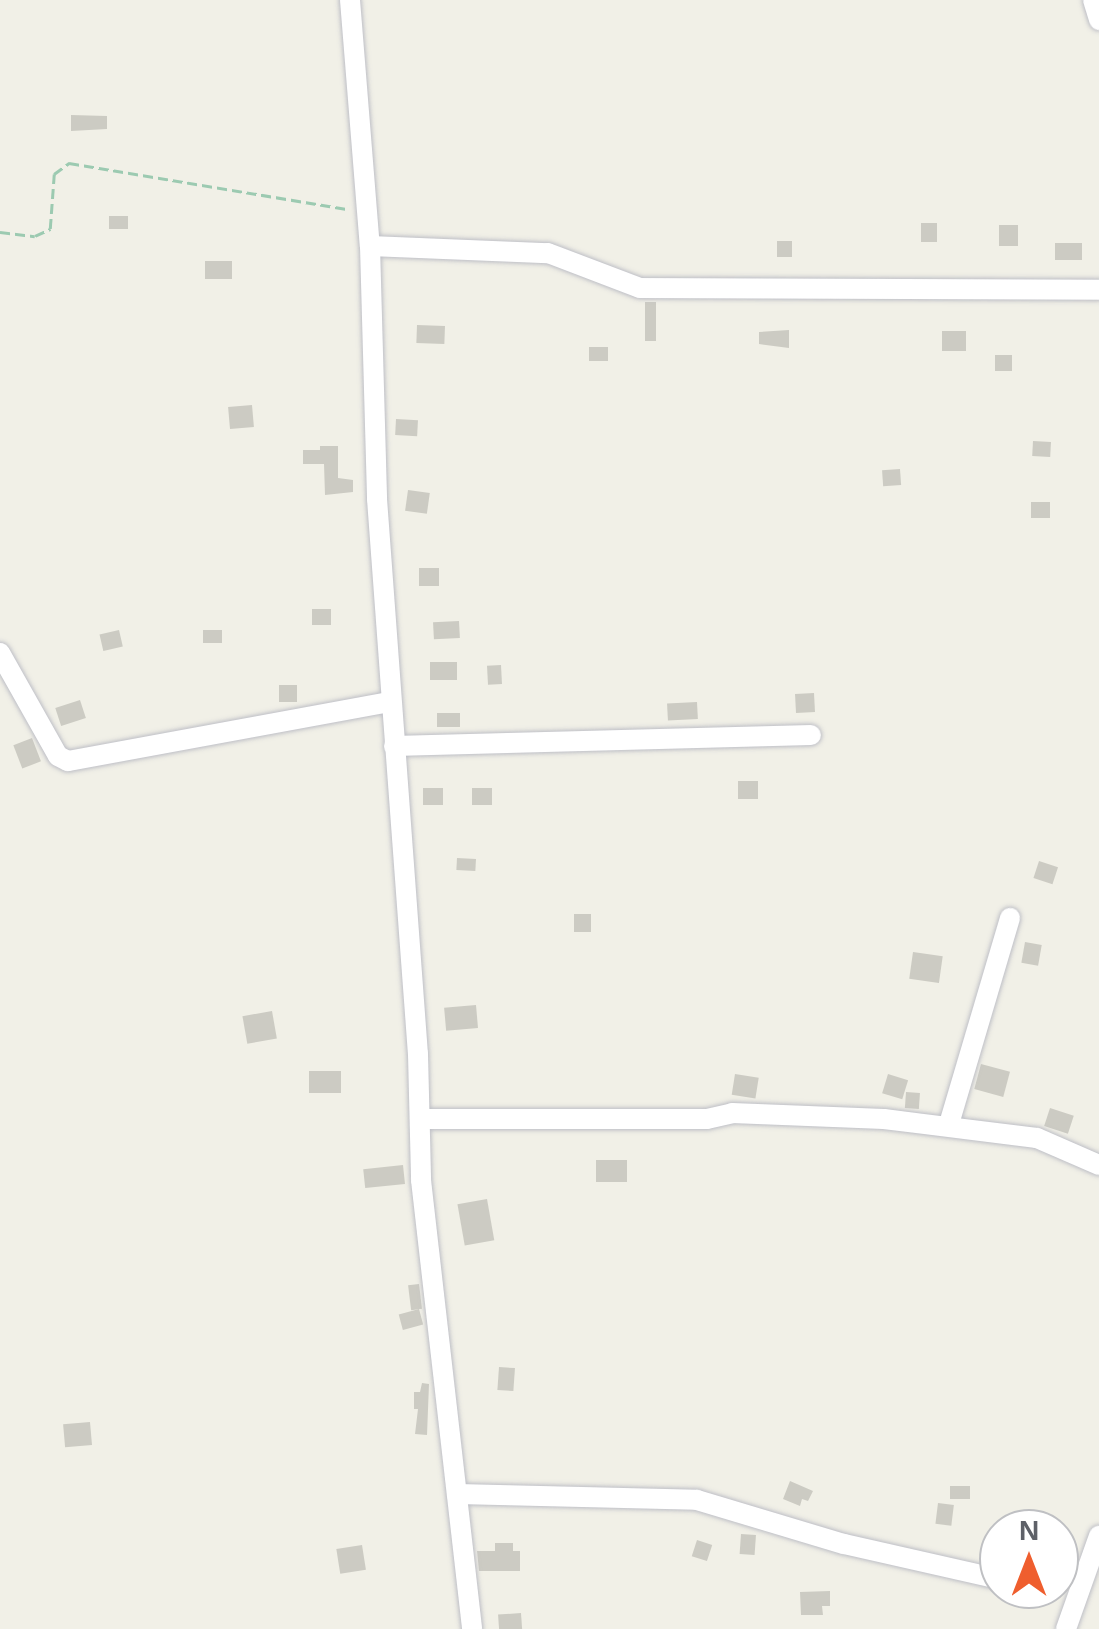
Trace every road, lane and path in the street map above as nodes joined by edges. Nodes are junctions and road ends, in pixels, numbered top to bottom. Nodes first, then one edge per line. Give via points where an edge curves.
1 (350, 0) edge
2 (1093, 0) edge
3 (1099, 20) edge
4 (367, 212) junction
5 (0, 232) edge
6 (370, 246) junction
7 (1099, 290) edge
8 (0, 654) edge
9 (390, 702) junction
10 (811, 735) dead end
11 (394, 746) junction
12 (1010, 918) dead end
13 (420, 1119) junction
14 (949, 1124) junction
15 (1099, 1165) edge
16 (457, 1494) junction
17 (1099, 1536) edge
18 (1079, 1572) edge
19 (979, 1574) edge
20 (472, 1629) edge

1 - 4 street
2 - 3 street
4 - 5 path via 70,163 54,174 50,229 35,236
4 - 6 street
6 - 7 street via 548,254 640,288
6 - 9 street
8 - 9 street via 58,756 68,761
9 - 11 street
10 - 11 street
11 - 13 street
12 - 14 street
13 - 14 street via 707,1119 771,1112
13 - 16 street
14 - 15 street via 1037,1138
16 - 19 street via 697,1500 844,1544
16 - 20 street
17 - 18 street

